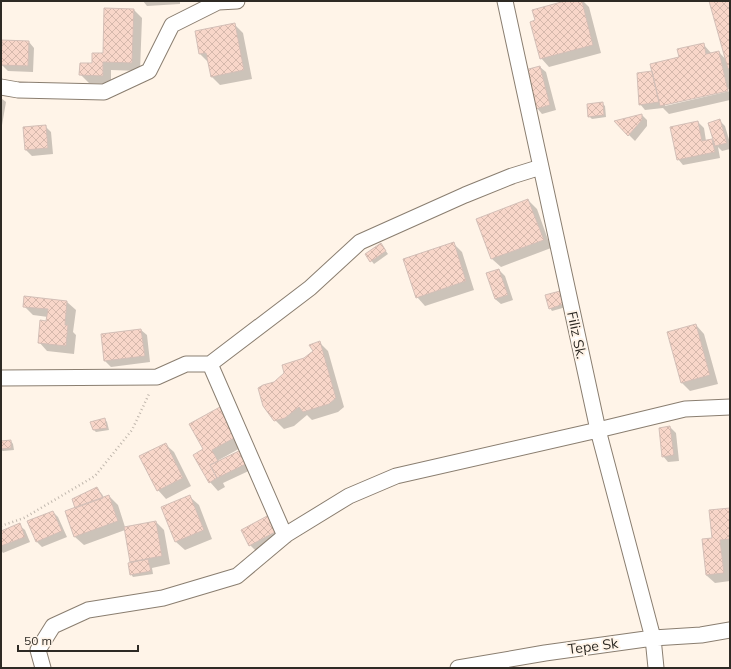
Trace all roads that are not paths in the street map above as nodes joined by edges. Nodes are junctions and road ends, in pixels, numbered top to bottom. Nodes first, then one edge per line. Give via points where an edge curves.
1 (237, 1) edge
2 (505, 1) edge
3 (217, 2) edge
4 (1, 87) edge
5 (541, 167) junction
6 (210, 364) junction
7 (1, 378) edge
8 (730, 407) edge
9 (598, 430) junction
10 (285, 536) junction
11 (730, 630) edge
12 (653, 638) junction
13 (43, 668) edge
14 (458, 668) edge
15 (656, 668) edge

1 - 3 street
2 - 5 street, Filiz Sk.
3 - 4 street via 172,25 149,71 104,92 18,90
5 - 6 street via 465,195 360,242 310,288
5 - 9 street, Filiz Sk.
6 - 7 street via 186,364 157,377
6 - 10 street
8 - 9 street via 685,409
9 - 10 street via 396,476 349,496
9 - 12 street, Filiz Sk.
10 - 13 street via 237,576 163,598 88,610 53,626 38,650
11 - 12 street, Tepe Sk
12 - 14 street, Tepe Sk via 546,652
12 - 15 street, Filiz Sk.

